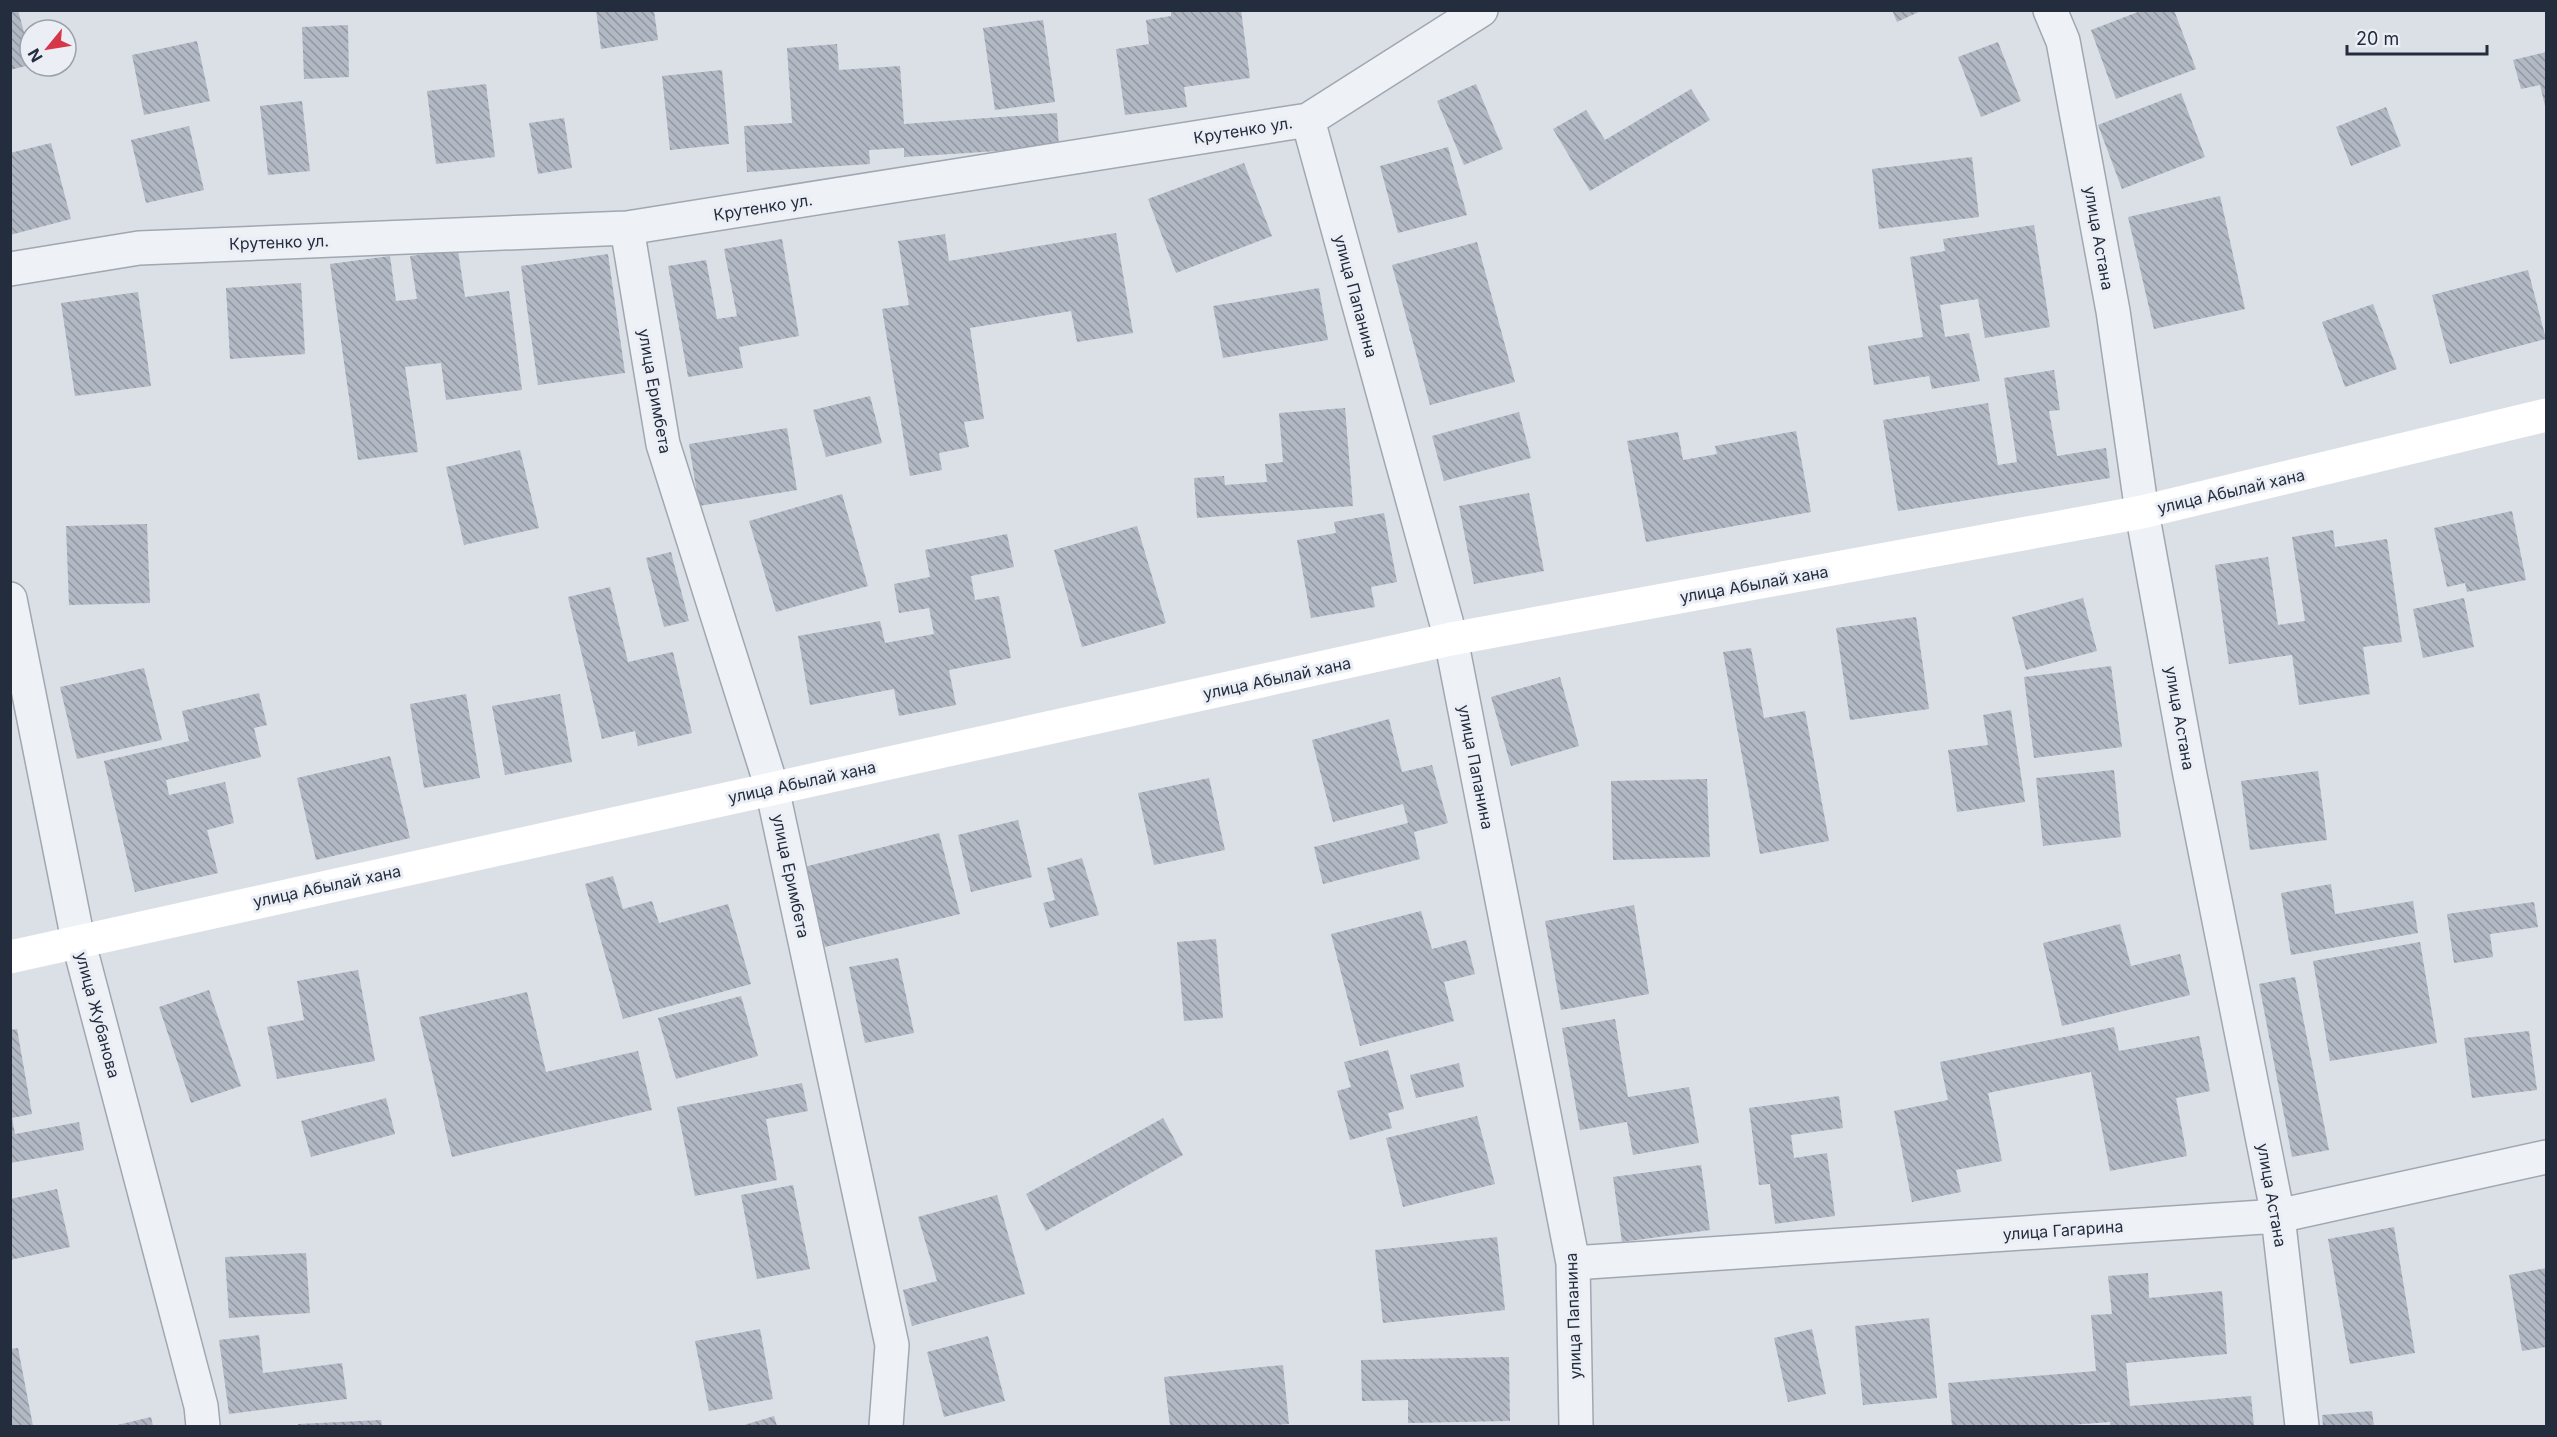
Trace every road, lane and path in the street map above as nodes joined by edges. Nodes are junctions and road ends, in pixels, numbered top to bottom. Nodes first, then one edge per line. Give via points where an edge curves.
1 (1481, 10) edge
2 (2050, 10) edge
3 (1308, 120) junction
4 (627, 228) junction
5 (10, 269) edge
6 (2547, 415) edge
7 (2142, 512) junction
8 (10, 599) edge
9 (1451, 639) junction
10 (772, 788) junction
11 (78, 940) junction
12 (10, 957) edge
13 (2547, 1157) edge
14 (2278, 1216) junction
15 (1573, 1263) junction
16 (203, 1426) edge
17 (886, 1426) edge
18 (1576, 1426) edge
19 (2302, 1426) edge

1 - 3 street, Крутенко ул.
2 - 7 street, улица Астана via 2063,41 2113,311
3 - 4 street, Крутенко ул.
3 - 9 street, улица Папанина
4 - 5 street, Крутенко ул. via 139,248
4 - 10 street, улица Еримбета via 663,444
6 - 7 street, улица Абылай хана
7 - 9 street, улица Абылай хана
7 - 14 street, улица Астана
8 - 11 street, улица Жубанова
9 - 10 street, улица Абылай хана
9 - 15 street, улица Папанина
10 - 11 street, улица Абылай хана
10 - 17 street, улица Еримбета via 892,1345
11 - 12 street, улица Абылай хана
11 - 16 street, улица Жубанова via 201,1406
13 - 14 street, улица Гагарина
14 - 15 street, улица Гагарина
14 - 19 street, улица Астана
15 - 18 street, улица Папанина

